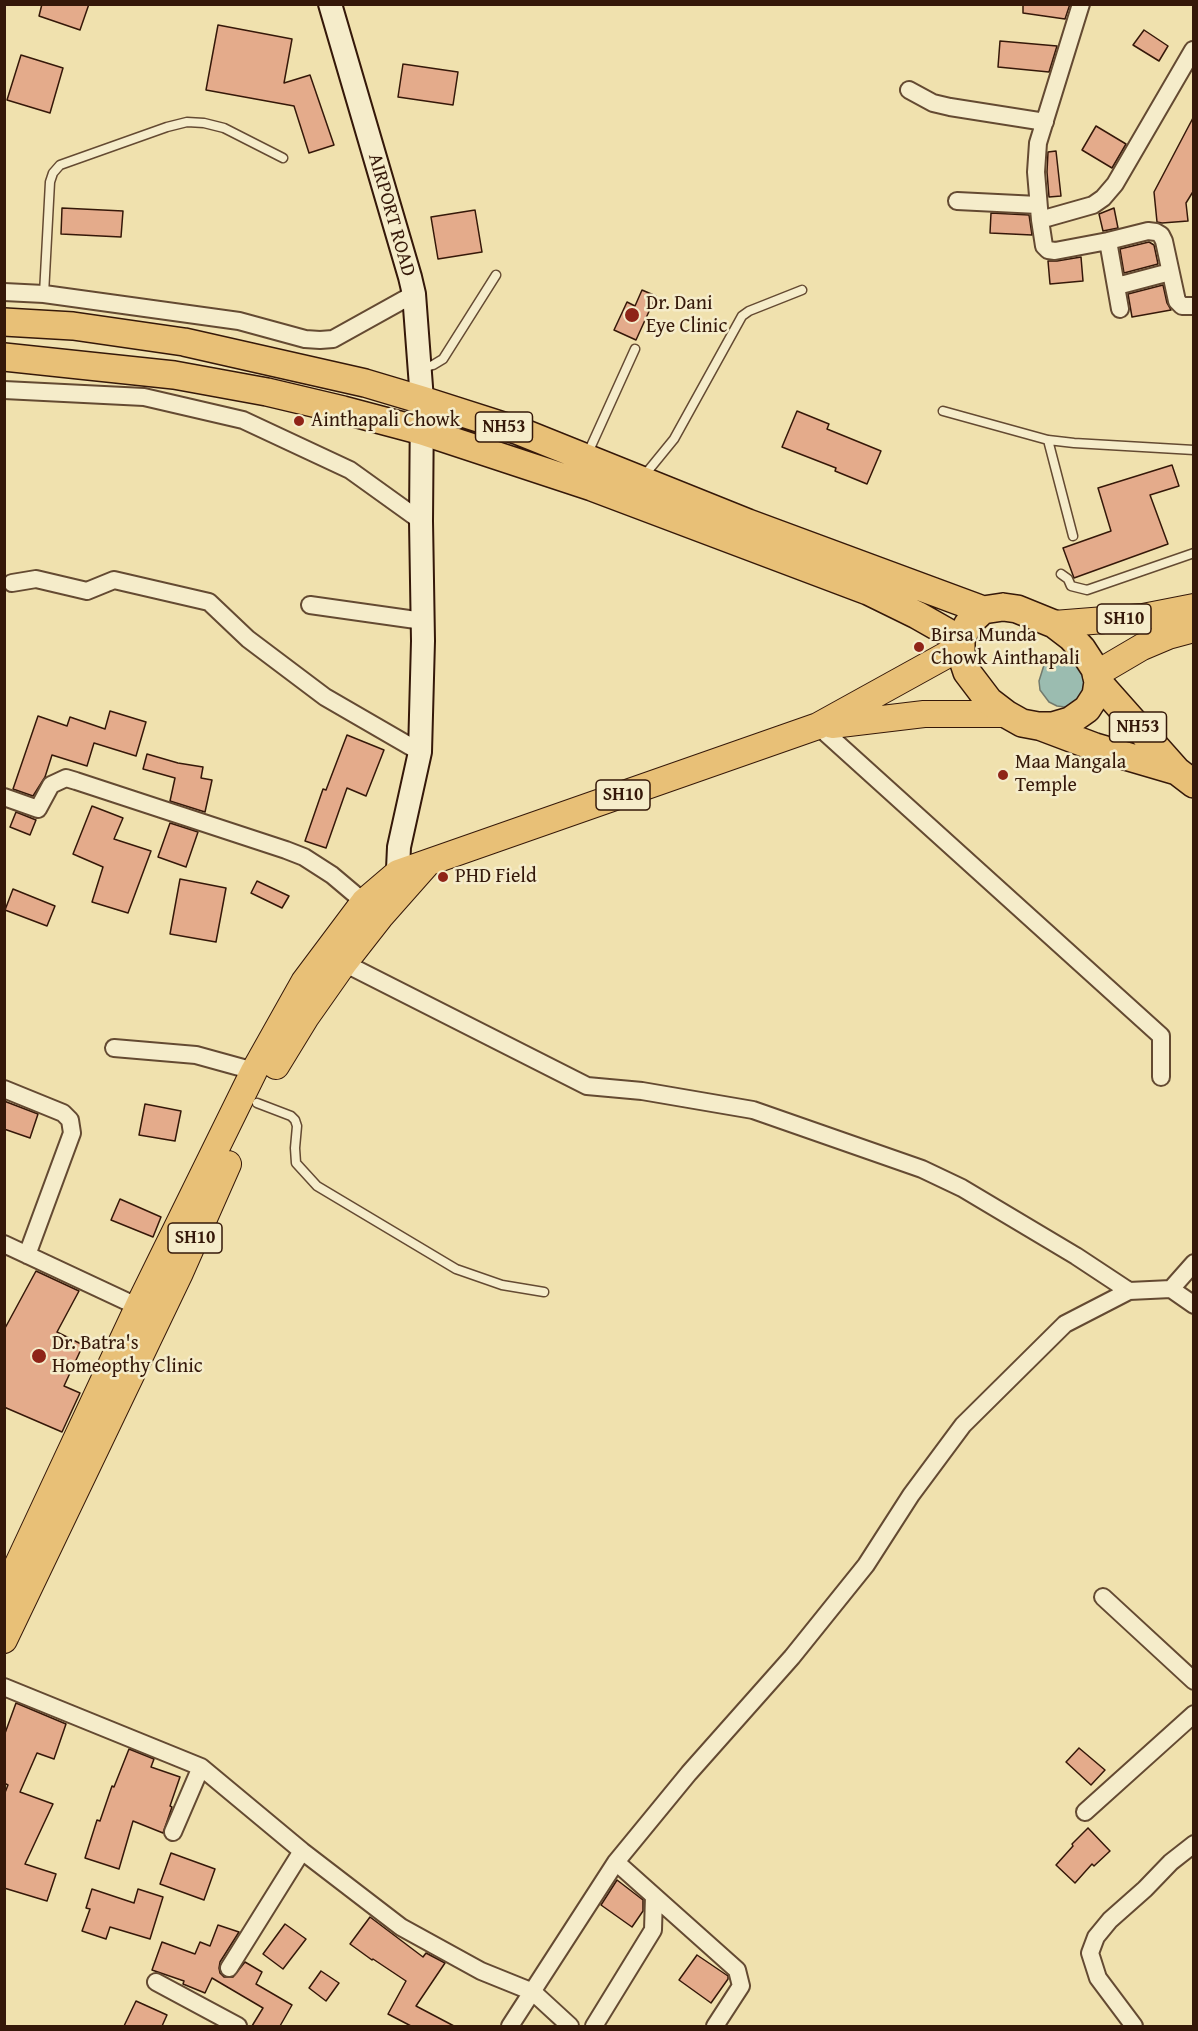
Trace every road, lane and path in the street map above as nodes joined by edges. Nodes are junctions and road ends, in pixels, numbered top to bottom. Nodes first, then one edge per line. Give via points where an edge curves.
1 (330, 4) edge
2 (1081, 4) edge
3 (1193, 50) edge
4 (909, 90) dead end
5 (1045, 122) junction
6 (283, 158) dead end
7 (957, 201) dead end
8 (1039, 212) junction
9 (1108, 241) junction
10 (1170, 272) junction
11 (496, 275) dead end
12 (1116, 286) junction
13 (802, 290) dead end
14 (4, 292) edge
15 (44, 294) junction
16 (414, 294) junction
17 (1194, 306) edge
18 (1120, 309) dead end
19 (4, 322) edge
20 (635, 349) dead end
21 (4, 357) edge
22 (420, 369) junction
23 (4, 390) edge
24 (422, 400) junction
25 (943, 411) dead end
26 (422, 431) junction
27 (1048, 440) junction
28 (1194, 450) edge
29 (586, 458) junction
30 (640, 480) junction
31 (421, 521) junction
32 (1072, 536) dead end
33 (1194, 553) edge
34 (1061, 574) dead end
35 (12, 583) dead end
36 (310, 605) dead end
37 (1194, 607) edge
38 (983, 610) junction
39 (423, 621) junction
40 (1054, 624) junction
41 (1194, 629) edge
42 (961, 644) junction
43 (1097, 678) junction
44 (1006, 714) junction
45 (818, 726) junction
46 (1038, 726) junction
47 (420, 752) junction
48 (1185, 778) edge
49 (4, 797) edge
50 (428, 862) junction
51 (398, 873) junction
52 (397, 898) junction
53 (364, 902) junction
54 (344, 963) junction
55 (114, 1048) dead end
56 (254, 1071) junction
57 (1161, 1077) dead end
58 (4, 1089) edge
59 (257, 1103) junction
60 (4, 1244) edge
61 (27, 1255) junction
62 (1194, 1263) edge
63 (1171, 1289) junction
64 (1129, 1291) junction
65 (544, 1292) dead end
66 (1194, 1305) edge
67 (148, 1312) junction
68 (4, 1594) edge
69 (1103, 1597) dead end
70 (4, 1640) edge
71 (1194, 1681) edge
72 (4, 1688) edge
73 (1194, 1714) edge
74 (201, 1767) junction
75 (1085, 1812) dead end
76 (172, 1832) dead end
77 (1194, 1844) edge
78 (302, 1851) junction
79 (616, 1862) junction
80 (654, 1896) junction
81 (230, 1968) dead end
82 (156, 1982) dead end
83 (533, 1992) junction
84 (238, 2026) edge
85 (510, 2026) edge
86 (570, 2026) edge
87 (594, 2026) edge
88 (715, 2026) edge
89 (1134, 2026) edge

1 - 16 main road, AIRPORT ROAD
2 - 5 street
3 - 8 street via 1103,198 1093,204
4 - 5 street via 933,103
5 - 8 street via 1036,158
6 - 15 lane via 224,129 187,122 60,165 50,182
7 - 8 street
8 - 9 street via 1048,250
9 - 10 street via 1156,232 1164,241
9 - 12 street
10 - 12 street
10 - 17 street via 1177,301 1182,306
11 - 22 lane via 443,359
12 - 18 street
13 - 30 lane via 741,316 674,439
14 - 15 street
15 - 16 street via 239,321 320,340 333,339
16 - 22 main road, AIRPORT ROAD
19 - 24 highway, NH53 via 73,326 184,342
20 - 29 lane
21 - 26 highway, NH53 via 174,375 321,405
22 - 24 main road, AIRPORT ROAD
23 - 31 street via 144,397 243,420 350,470
24 - 26 main road, AIRPORT ROAD
24 - 29 highway, NH53 via 519,431
25 - 27 lane
26 - 31 main road, AIRPORT ROAD
26 - 42 highway, NH53 via 592,487 868,591 917,615
27 - 28 lane
27 - 32 lane
29 - 30 highway, NH53
30 - 38 highway, NH53
31 - 39 main road, AIRPORT ROAD
33 - 34 lane via 1087,590 1071,586
35 - 47 street via 36,579 87,591 114,580 209,602 248,639 325,697
36 - 39 street
37 - 40 main road, SH10 via 1143,617
38 - 40 highway, NH53 via 1017,609
38 - 42 highway via 968,624
39 - 47 main road, AIRPORT ROAD
40 - 43 highway, NH53 via 1082,649
41 - 43 main road, SH10 via 1142,647
42 - 44 highway, NH53 via 967,672 989,701
42 - 45 main road, SH10
43 - 46 highway, NH53 via 1096,695 1087,709 1070,722
43 - 48 highway, NH53
44 - 45 main road, SH10 via 924,714
44 - 46 highway, NH53
45 - 50 main road, SH10
45 - 57 street via 1161,1036
46 - 48 highway, NH53
47 - 51 main road, AIRPORT ROAD via 399,846
49 - 53 street via 38,809 51,784 66,778 295,854 332,875
50 - 51 main road, SH10
50 - 52 main road, SH10
51 - 52 main road, AIRPORT ROAD
51 - 53 main road, SH10
52 - 54 main road, SH10
53 - 56 main road, SH10 via 304,982
54 - 59 main road, SH10 via 306,1017
54 - 64 street via 587,1086 753,1110 921,1169 962,1188
55 - 56 street via 196,1055
56 - 67 main road, SH10
58 - 61 street via 63,1113 70,1120 72,1133
59 - 65 lane via 295,1120 296,1163 317,1186 456,1269 502,1285
59 - 67 main road, SH10
60 - 61 street
61 - 67 street
62 - 63 street
63 - 64 street
63 - 66 street
64 - 79 street via 1065,1324 963,1425 866,1565
67 - 68 main road, SH10
67 - 70 main road, SH10
69 - 71 street
72 - 74 street
73 - 75 street
74 - 76 street
74 - 78 street
77 - 89 street via 1110,1920 1096,1937 1090,1953 1098,1978
78 - 81 street
78 - 83 street via 400,1927 481,1971
79 - 80 street
79 - 83 street
80 - 87 street via 653,1930
80 - 88 street via 736,1970 741,1986
82 - 84 street
83 - 85 street
83 - 86 street

